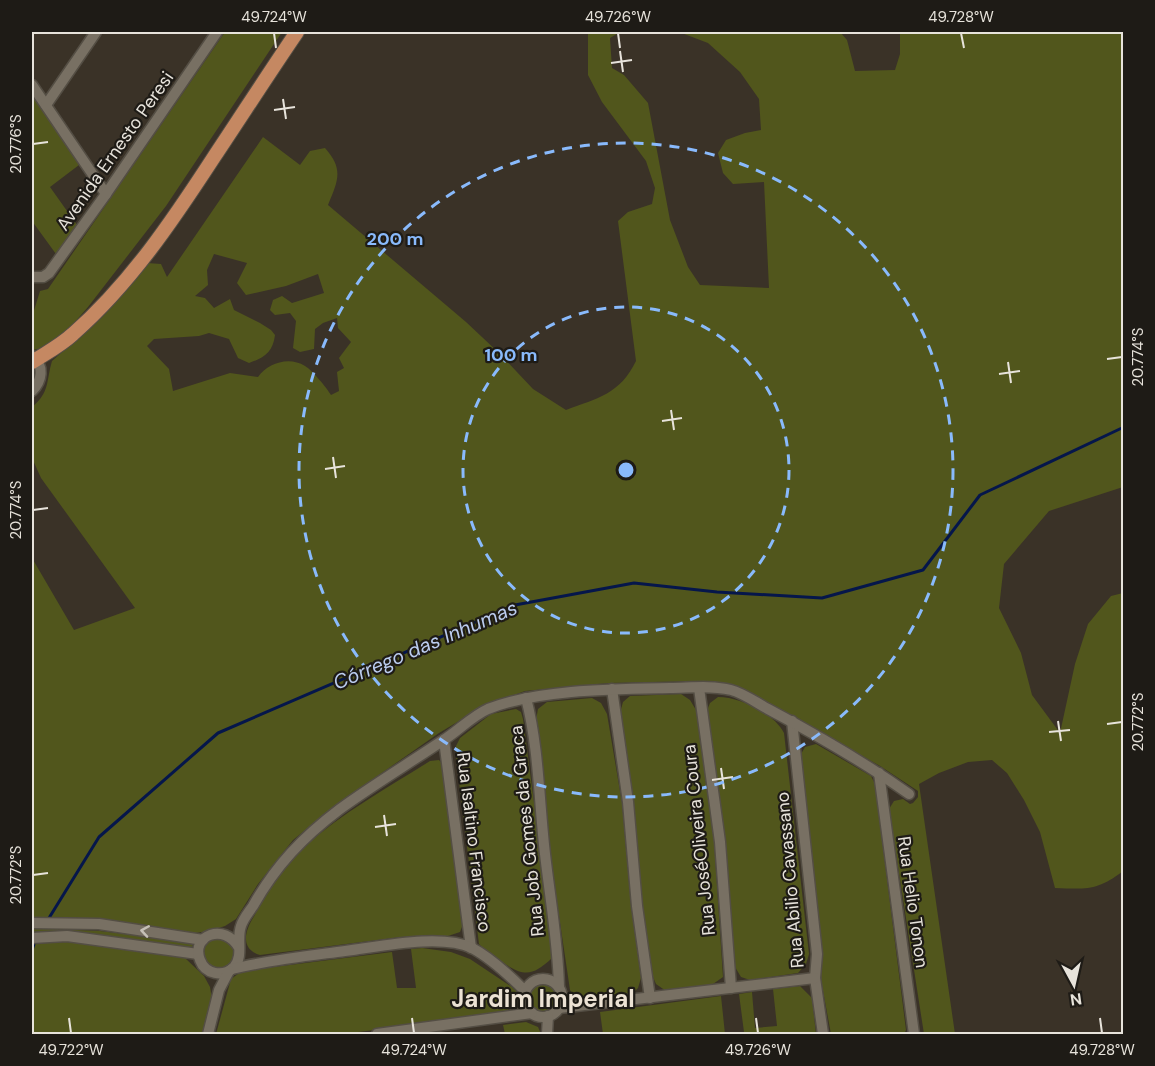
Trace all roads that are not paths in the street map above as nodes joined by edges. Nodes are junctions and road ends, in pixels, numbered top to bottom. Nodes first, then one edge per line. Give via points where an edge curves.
1 (96, 32) edge
2 (217, 32) edge
3 (297, 32) edge
4 (32, 85) edge
5 (46, 105) junction
6 (106, 194) junction
7 (32, 277) edge
8 (34, 359) edge
9 (32, 391) edge
10 (699, 688) junction
11 (612, 689) junction
12 (526, 698) junction
13 (792, 722) junction
14 (444, 740) junction
15 (879, 773) junction
16 (909, 794) dead end
17 (32, 922) edge
18 (241, 927) junction
19 (220, 933) junction
20 (32, 938) edge
21 (203, 940) junction
22 (471, 948) junction
23 (239, 950) junction
24 (198, 954) junction
25 (261, 962) junction
26 (230, 970) junction
27 (210, 971) junction
28 (815, 978) junction
29 (555, 984) junction
30 (527, 988) junction
31 (731, 988) junction
32 (219, 990) junction
33 (650, 998) junction
34 (560, 1005) junction
35 (537, 1014) junction
36 (547, 1032) edge
37 (208, 1035) edge
38 (377, 1035) edge
39 (823, 1035) edge
40 (914, 1035) edge

1 - 5 street
2 - 6 street, Avenida Ernesto Peresi
3 - 8 main road via 176,215 110,297 72,335
4 - 5 street
5 - 6 street
6 - 7 street, Avenida Ernesto Peresi via 49,273
8 - 9 street via 41,376
10 - 11 street
10 - 13 street via 732,690
10 - 31 street, Rua JoséOliveira Coura via 720,842
11 - 12 street
11 - 33 street
12 - 14 street via 487,710
12 - 29 street, Rua Job Gomes da Graca via 532,720 559,961
13 - 15 street
13 - 28 street, Rua Abilio Cavassano via 817,954
14 - 18 street via 340,809 298,843 264,886
14 - 22 street, Rua Isaltino Francisco
15 - 16 street
15 - 40 street, Rua Helio Tonon
21 -> 17 street via 99,924
18 - 19 street
18 - 23 street
19 - 21 street
19 - 23 street via 235,940
20 - 24 street via 67,936
21 - 24 street
22 - 25 street via 426,942
22 - 30 street
23 - 25 street
23 - 26 street via 236,964
24 - 27 street
25 - 26 street
26 - 27 street
26 - 32 street
27 - 32 street
28 - 31 street
28 - 39 street, Rua Abilio Cavassano
29 - 30 street via 539,979
29 - 34 street
30 - 35 street via 524,997
31 - 33 street
32 - 37 street
33 - 34 street via 582,1007
34 - 35 street
35 - 36 street
35 - 38 street

